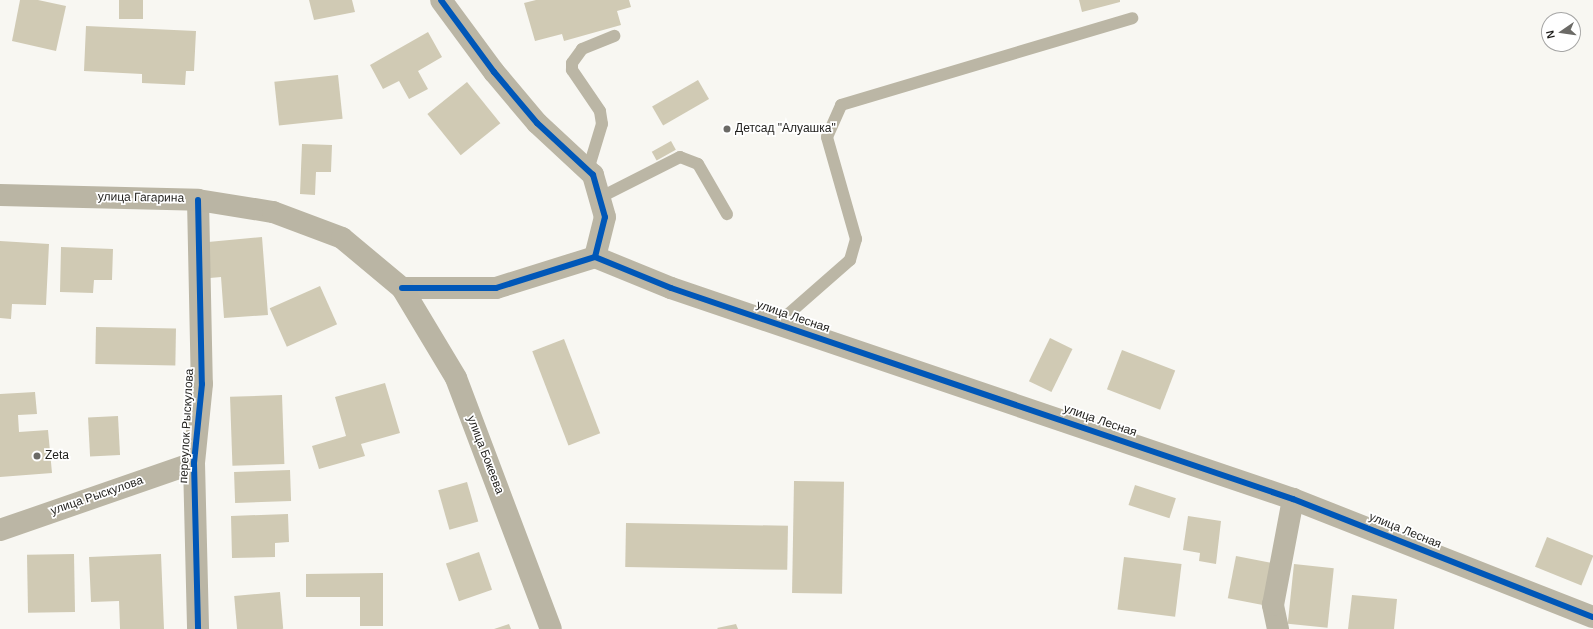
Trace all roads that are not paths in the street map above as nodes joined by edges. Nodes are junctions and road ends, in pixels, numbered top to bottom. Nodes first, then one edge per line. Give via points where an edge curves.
1 (441, 0) edge
2 (1132, 18) dead end
3 (614, 36) dead end
4 (588, 170) junction
5 (0, 195) edge
6 (599, 198) junction
7 (198, 200) junction
8 (727, 214) dead end
9 (595, 257) junction
10 (402, 288) junction
11 (777, 324) junction
12 (194, 463) junction
13 (1293, 498) junction
14 (0, 530) edge
15 (1593, 617) edge
16 (198, 629) edge
17 (551, 629) edge
18 (1278, 629) edge

1 - 4 street via 494,72 537,123
2 - 11 lane via 841,105 827,137 856,239 850,260
3 - 4 lane via 582,49 572,63 572,70 600,112 602,124
4 - 6 street via 593,175
5 - 7 main road, улица Гагарина
6 - 8 lane via 680,157 698,164
6 - 9 street via 605,217
7 - 10 main road, улица Гагарина via 274,212 342,238
7 - 12 street, переулок Рыскулова via 202,384
9 - 10 street via 496,288
9 - 11 street, улица Лесная via 671,288
10 - 17 main road, улица Бокеева via 456,378
11 - 13 street, улица Лесная
12 - 14 street, улица Рыскулова
12 - 16 street, переулок Рыскулова
13 - 15 street, улица Лесная
13 - 18 street via 1273,605

